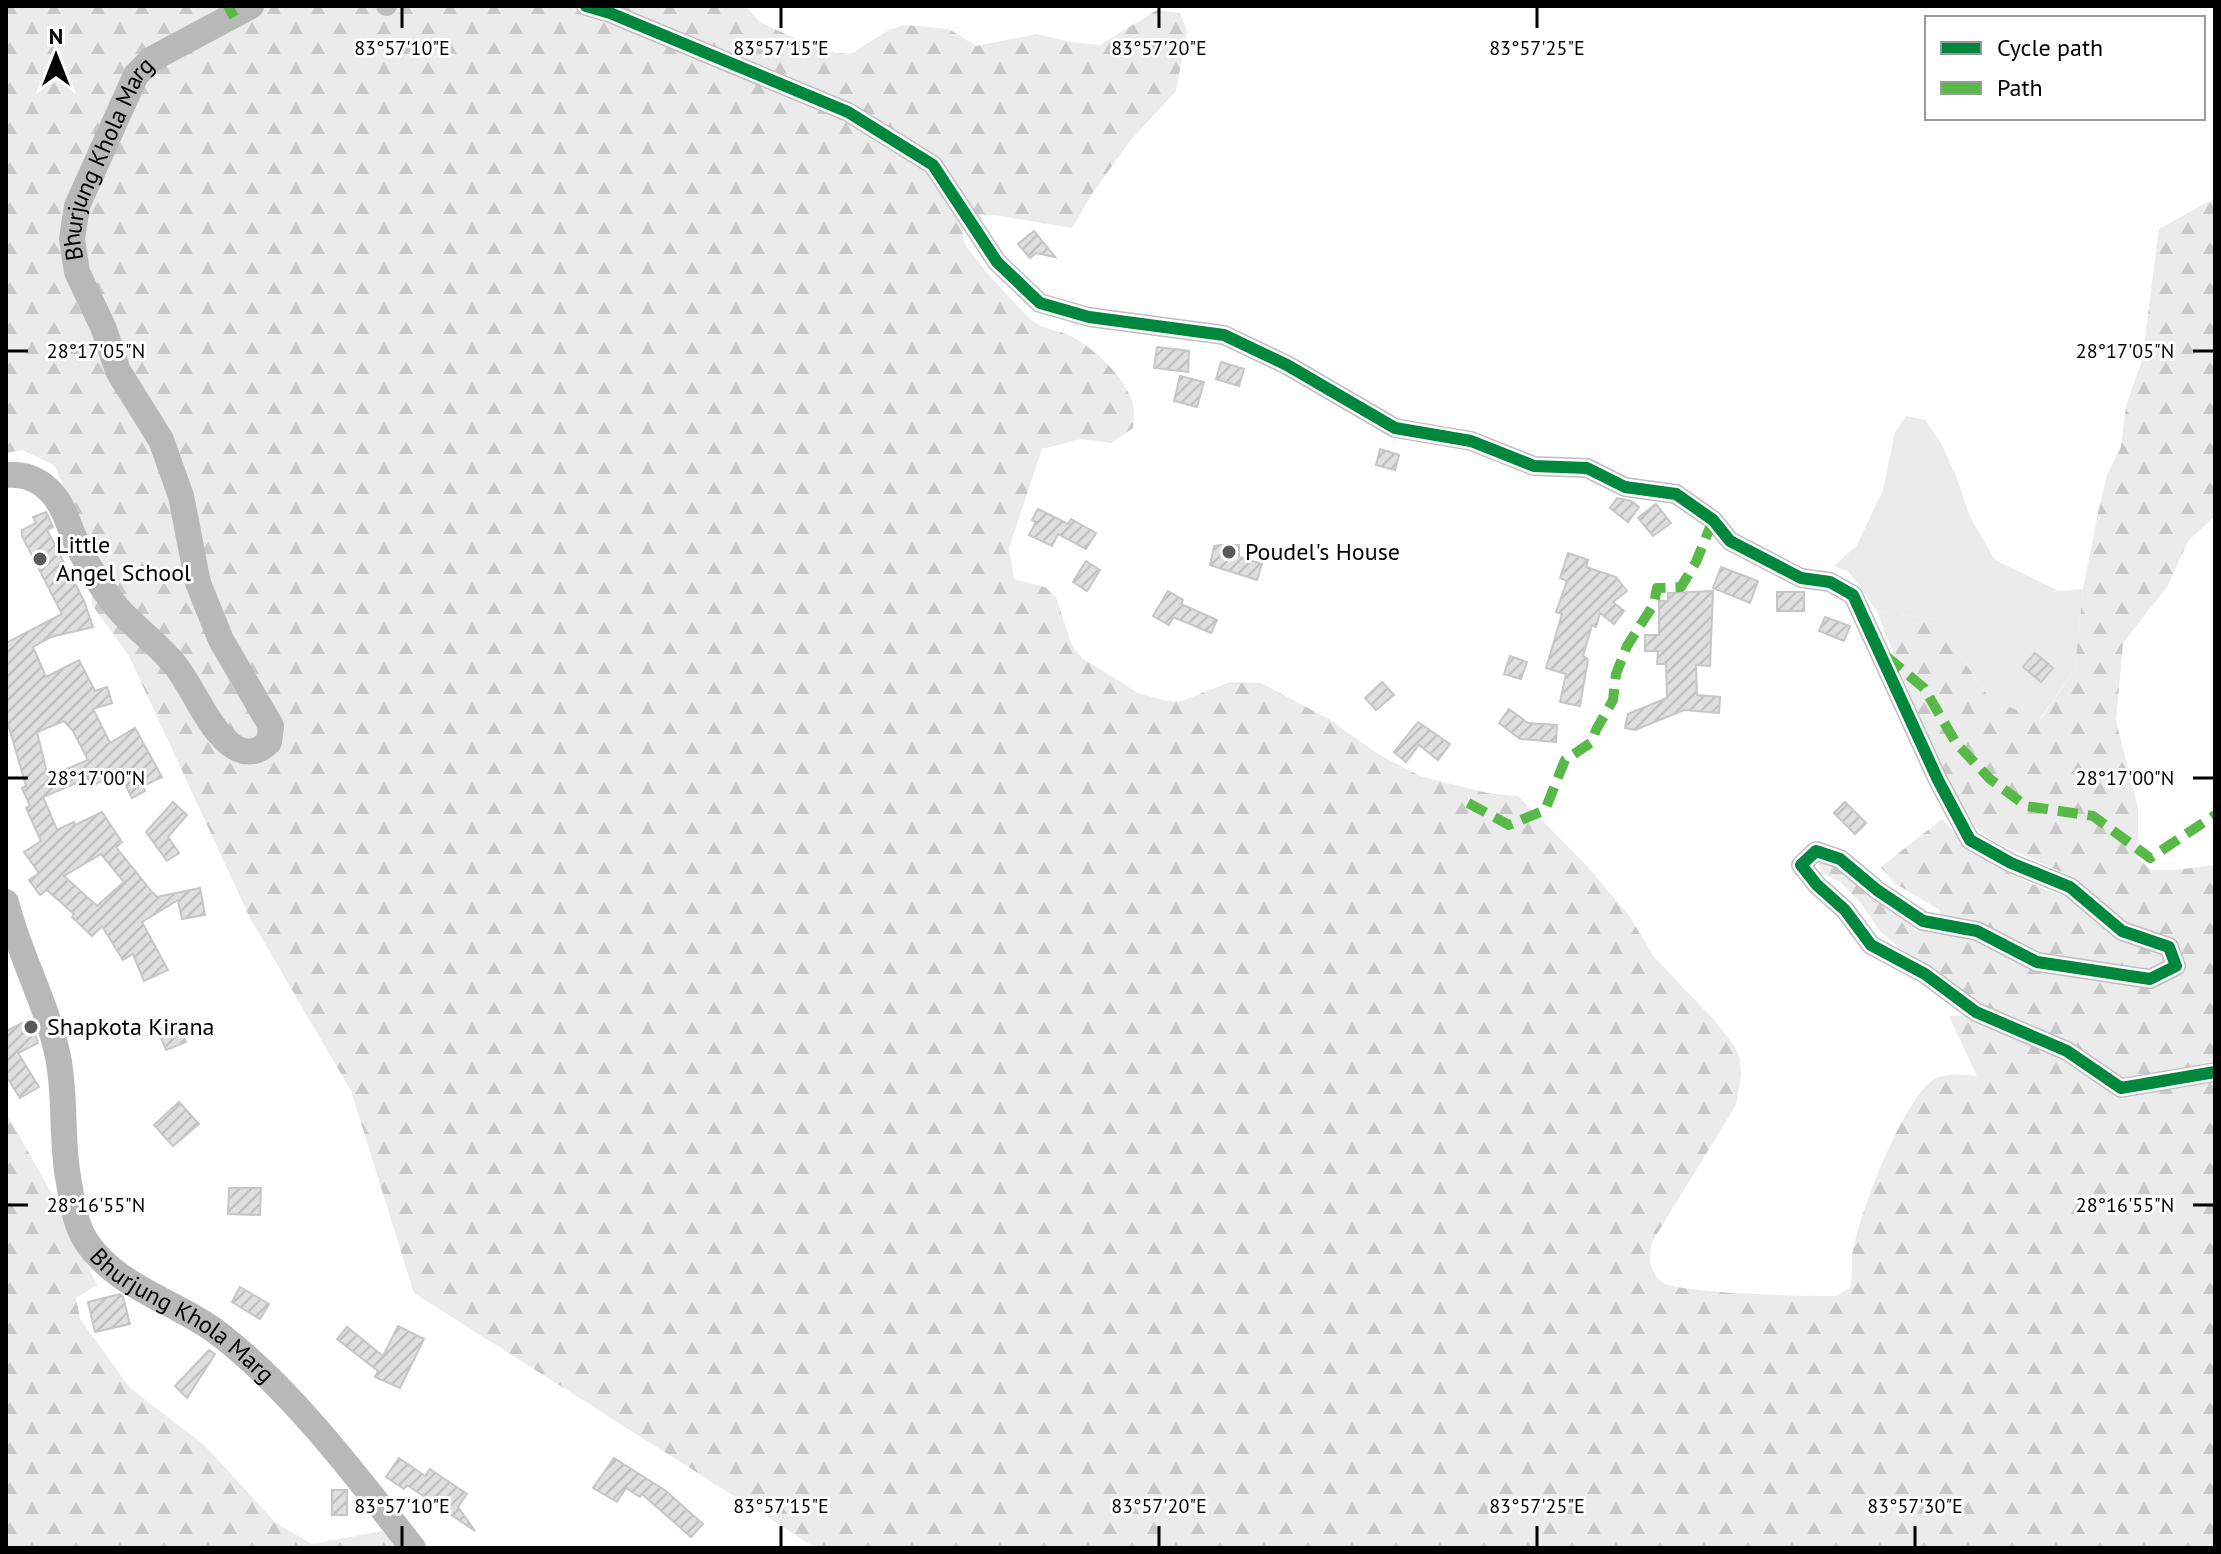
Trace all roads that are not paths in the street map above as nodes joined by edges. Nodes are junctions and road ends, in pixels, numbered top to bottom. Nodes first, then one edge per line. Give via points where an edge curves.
1 (251, 6) edge
2 (586, 6) edge
3 (6, 475) edge
4 (6, 902) edge
5 (2215, 1072) edge
6 (413, 1548) edge

1 - 3 main road, Bhurjung Khola Marg via 152,59 136,75 77,206 72,239 77,272 118,371 171,463 198,583 221,640 271,726 263,748 254,752 233,747 203,712 176,666 103,587 52,493 35,479
2 - 5 street via 848,112 933,165 997,262 1040,303 1089,317 1224,335 1395,428 1471,441 1534,466 1587,468 1625,487 1676,494 1713,520 1730,541 1801,578 1830,582 1853,595 1970,840 2070,887 2122,931 2169,947 2176,966 2150,979 2037,962 1977,931 1923,921 1840,859 1816,851 1801,865 1871,945 1925,974 1976,1012 2067,1051 2121,1088
4 - 6 main road, Bhurjung Khola Marg via 58,1058 64,1156 84,1238 114,1272 221,1335 264,1373

